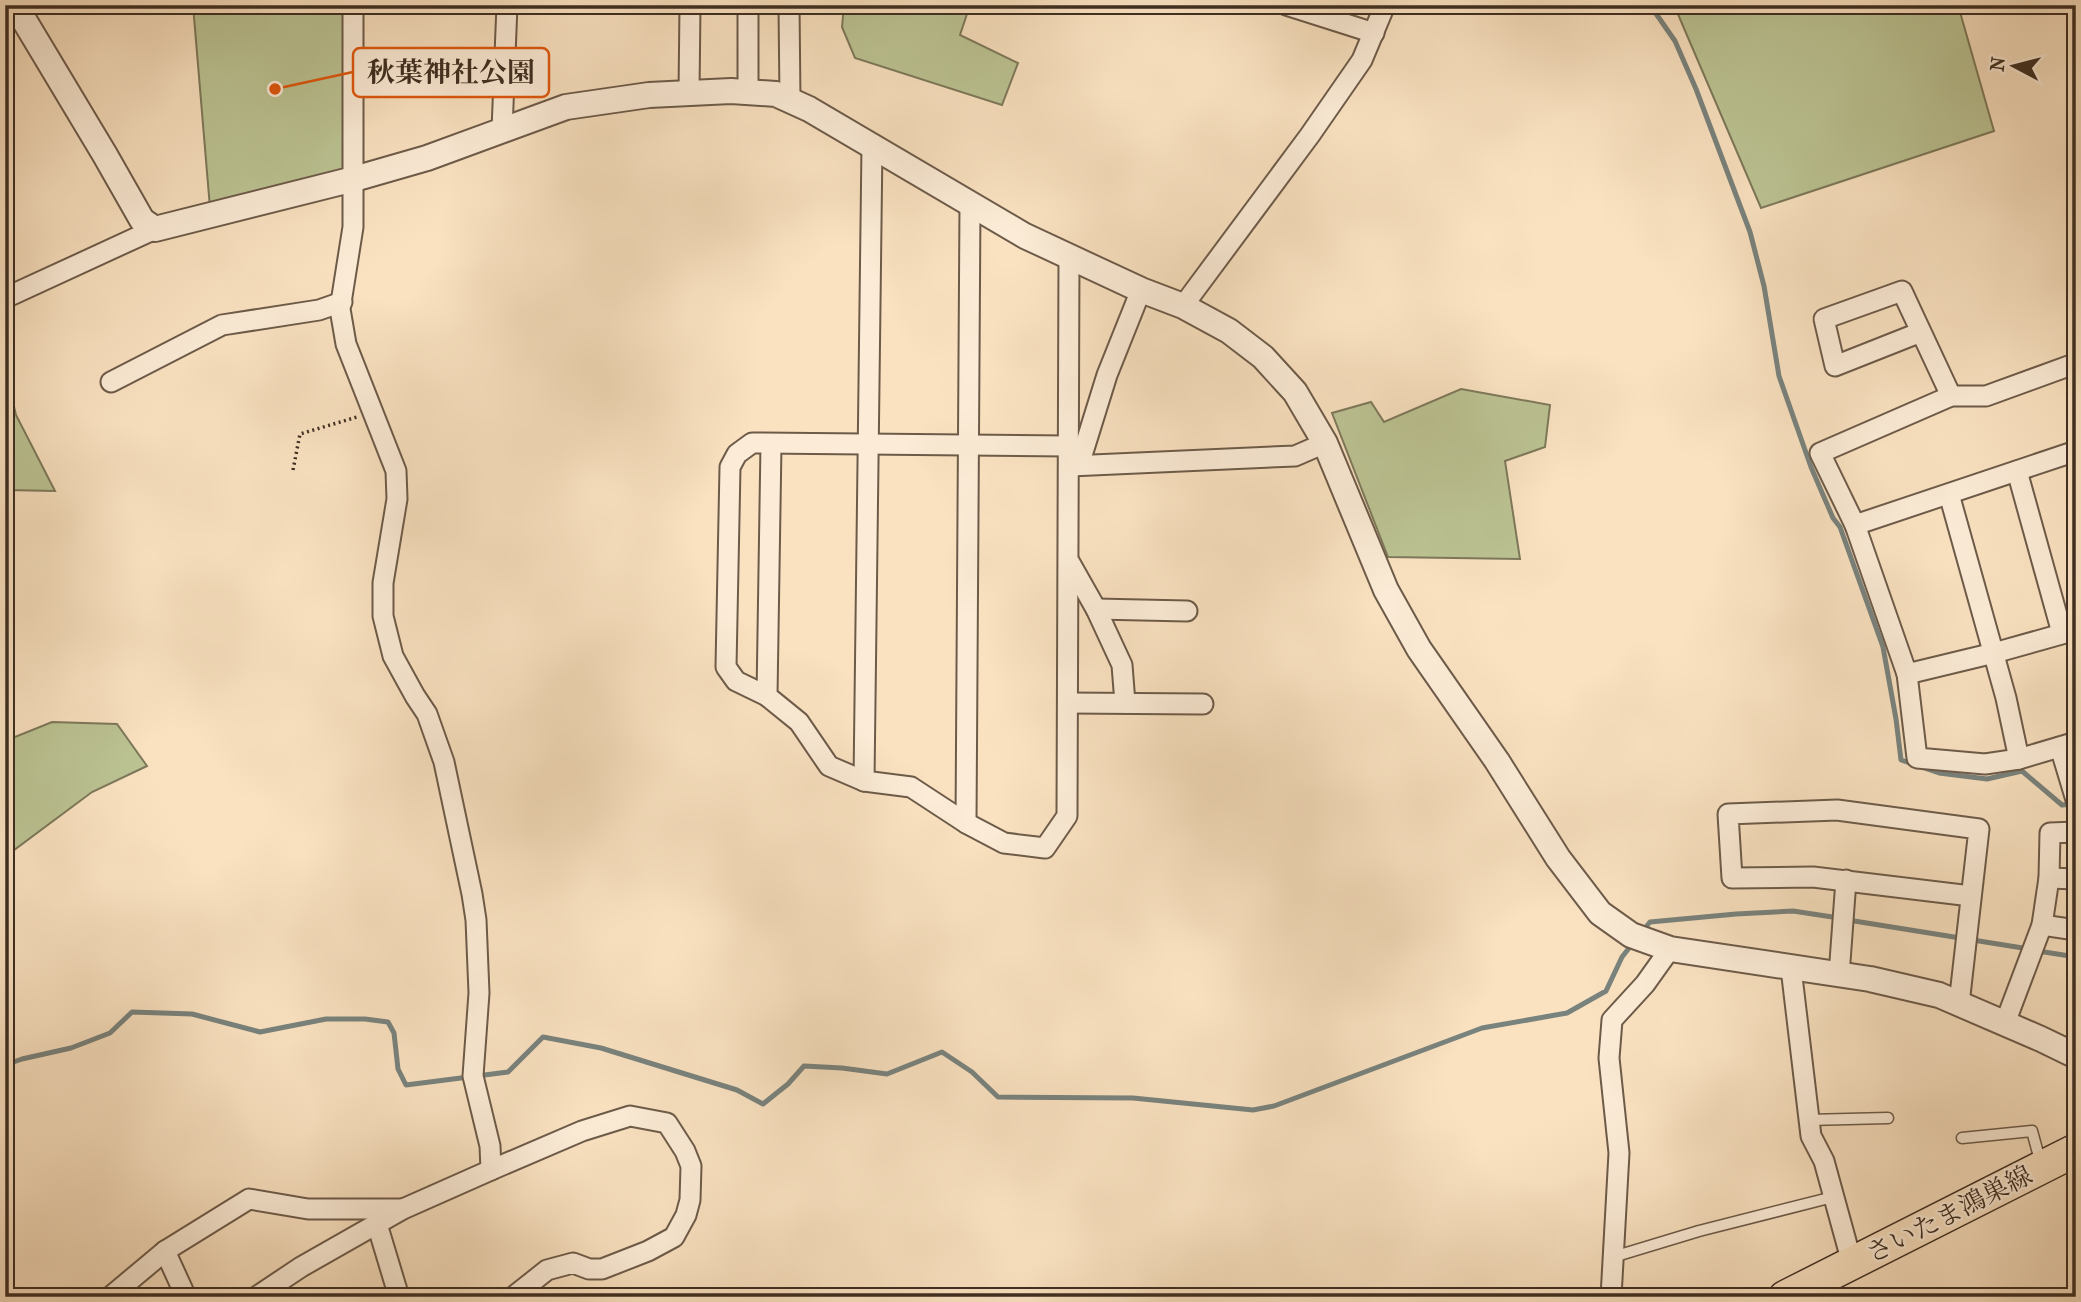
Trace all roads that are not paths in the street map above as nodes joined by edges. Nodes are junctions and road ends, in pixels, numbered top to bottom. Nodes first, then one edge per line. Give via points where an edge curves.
1 (15, 5) edge
2 (354, 5) edge
3 (507, 5) edge
4 (690, 5) edge
5 (748, 5) edge
6 (789, 5) edge
7 (1286, 5) edge
8 (1385, 5) edge
9 (1374, 33) junction
10 (748, 92) junction
11 (689, 93) junction
12 (790, 100) junction
13 (502, 130) junction
14 (872, 145) junction
15 (354, 179) junction
16 (971, 204) junction
17 (155, 229) junction
18 (1069, 257) junction
19 (1141, 289) junction
20 (5, 298) edge
21 (342, 302) junction
22 (1183, 306) junction
23 (1921, 332) junction
24 (2076, 370) edge
25 (111, 382) dead end
26 (1951, 396) junction
27 (868, 443) junction
28 (1325, 443) junction
29 (771, 444) junction
30 (967, 444) junction
31 (2076, 451) edge
32 (1073, 459) junction
33 (2017, 471) junction
34 (1949, 494) junction
35 (1855, 525) junction
36 (1069, 561) junction
37 (1096, 609) junction
38 (1187, 611) dead end
39 (2069, 631) edge
40 (1994, 653) junction
41 (1908, 674) junction
42 (767, 696) junction
43 (1068, 703) junction
44 (1125, 703) junction
45 (1203, 704) dead end
46 (2068, 745) edge
47 (2019, 759) junction
48 (864, 781) junction
49 (2075, 795) edge
50 (965, 823) junction
51 (2076, 832) edge
52 (2049, 878) junction
53 (2076, 879) edge
54 (1846, 880) junction
55 (1971, 896) junction
56 (2042, 925) junction
57 (2076, 930) edge
58 (1670, 948) junction
59 (1791, 968) junction
60 (1839, 975) junction
61 (1959, 1004) junction
62 (2005, 1023) junction
63 (2076, 1056) edge
64 (1888, 1118) dead end
65 (1808, 1120) junction
66 (1962, 1138) dead end
67 (2076, 1150) edge
68 (2042, 1167) junction
69 (491, 1170) junction
70 (1833, 1197) junction
71 (403, 1209) junction
72 (377, 1224) junction
73 (165, 1251) junction
74 (1613, 1256) junction
75 (1852, 1263) junction
76 (110, 1297) edge
77 (186, 1297) edge
78 (256, 1297) edge
79 (399, 1297) edge
80 (513, 1297) edge
81 (1611, 1297) edge
82 (1785, 1297) edge

1 - 17 street via 142,220
2 - 15 street
3 - 13 street
4 - 11 street
5 - 10 street
6 - 12 street
7 - 9 street
8 - 9 street
9 - 22 street via 1362,60 1310,135
10 - 11 street
10 - 12 street
11 - 13 street via 566,107
12 - 14 street
13 - 15 street
14 - 16 street
14 - 27 street
15 - 17 street
15 - 21 street via 353,227
16 - 18 street
16 - 30 street
17 - 20 street
18 - 19 street
18 - 32 street
19 - 22 street
19 - 32 street
21 - 25 street via 222,326
21 - 69 street via 346,344 396,471 397,499 383,583 383,615 393,656 427,714 444,762 476,920 479,993 473,1076 490,1146
22 - 28 street via 1229,331 1263,357 1295,392
23 - 23 street via 1902,291 1824,319 1835,366
23 - 26 street
24 - 26 street via 2074,364 1986,396
26 - 35 street via 1820,453
27 - 29 street
27 - 30 street
27 - 48 street
28 - 32 street via 1295,456
28 - 58 street via 1386,590 1419,649 1558,858 1600,913 1631,935
29 - 42 street
29 - 42 street via 752,443 737,454 730,467 726,640 726,667 736,681
30 - 32 street
30 - 50 street
31 - 33 street
32 - 36 street
33 - 34 street
33 - 39 street
34 - 35 street
34 - 40 street
35 - 41 street
36 - 37 street
36 - 43 street
37 - 38 street
37 - 44 street via 1122,666
39 - 40 street
40 - 41 street
40 - 47 street
41 - 47 street via 1917,758 1985,764
42 - 48 street via 799,722 829,766
43 - 44 street
43 - 50 street via 1067,817 1045,848 1004,843
44 - 45 street
46 - 47 street
46 - 49 street
48 - 50 street via 911,787
51 - 52 street via 2050,833
52 - 53 street
52 - 56 street
54 - 55 street
54 - 55 street via 1732,878 1728,814 1837,810 1979,829
54 - 60 street
55 - 61 street
56 - 57 street
56 - 62 street
58 - 59 street
58 - 74 street via 1612,1020 1609,1058 1619,1153
59 - 60 street
59 - 65 street
60 - 61 street
61 - 62 street
62 - 63 street
64 - 65 lane
65 - 70 street
66 - 68 lane via 2032,1131
67 - 68 main road, さいたま鴻巣線
68 - 75 main road, さいたま鴻巣線
69 - 71 street
69 - 80 street via 630,1116 667,1123 691,1166 690,1200 674,1237 602,1269 573,1263 547,1270
70 - 74 lane
70 - 75 street
71 - 72 street
71 - 73 street via 308,1209 249,1199
72 - 78 street
72 - 79 street
73 - 76 street
73 - 77 street
74 - 81 street
75 - 82 main road, さいたま鴻巣線

